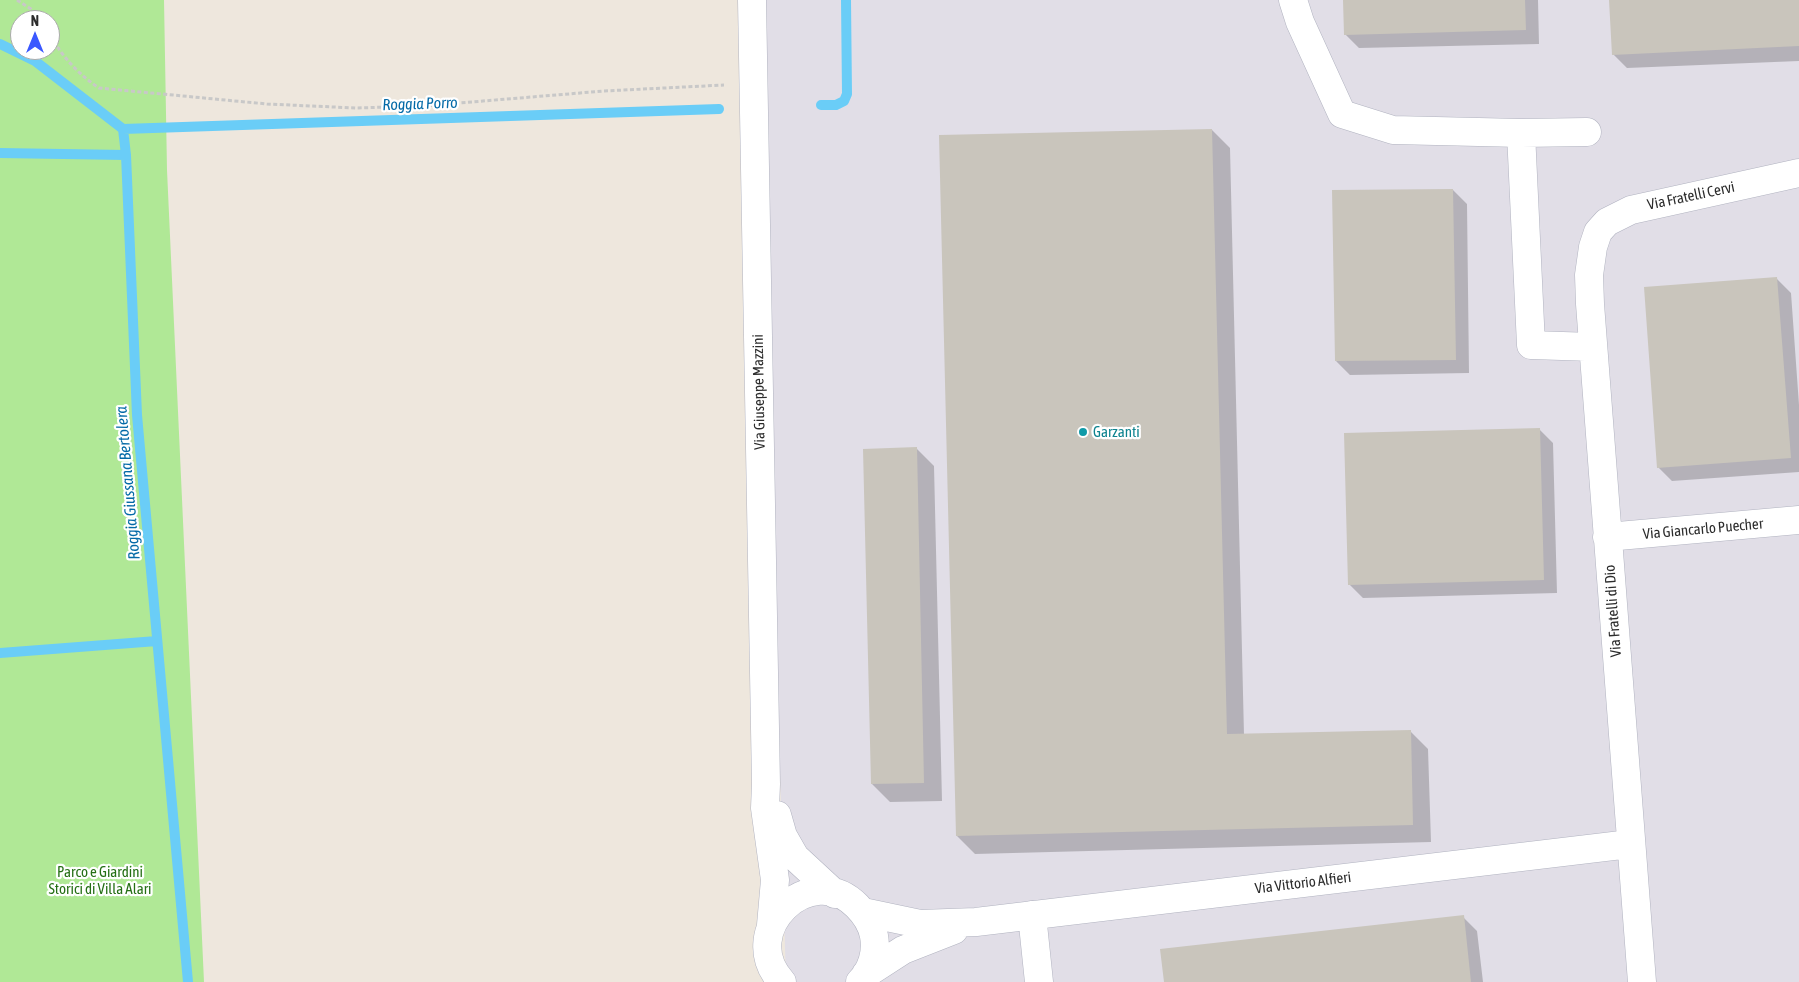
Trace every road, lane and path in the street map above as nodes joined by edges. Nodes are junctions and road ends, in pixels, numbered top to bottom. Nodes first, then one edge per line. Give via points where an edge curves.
1 (17, 0) edge
2 (752, 0) edge
3 (1293, 0) edge
4 (33, 10) edge
5 (60, 51) edge
6 (754, 83) junction
7 (1587, 132) dead end
8 (1520, 133) junction
9 (1799, 173) edge
10 (1594, 240) joint
11 (1593, 347) junction
12 (1799, 520) edge
13 (1607, 537) junction
14 (766, 784) junction
15 (1630, 844) junction
16 (835, 894) junction
17 (862, 912) junction
18 (1032, 915) junction
19 (976, 922) junction
20 (772, 925) junction
21 (863, 978) edge
22 (777, 979) edge
23 (1039, 982) edge
24 (1642, 982) edge

1 - 4 path
2 - 6 street, Via Giuseppe Mazzini
3 - 8 street via 1342,114 1393,130
5 - 6 path via 83,78 100,88 267,104 356,108 423,106
6 - 14 street, Via Giuseppe Mazzini
7 - 8 street
8 - 11 street via 1531,345
9 - 10 street, Via Fratelli Cervi via 1631,210 1602,225
10 - 11 street, Via Fratelli di Dio via 1588,275
11 - 13 street, Via Fratelli di Dio
12 - 13 street, Via Giancarlo Puecher
13 - 15 street, Via Fratelli di Dio
14 - 16 street, Via Giuseppe Mazzini via 788,847
14 - 20 street, Via Giuseppe Mazzini via 765,808 775,880
15 - 18 street, Via Vittorio Alfieri
15 - 24 street, Via Fratelli di Dio
16 - 17 street, Via Giuseppe Mazzini
16 - 20 street, Via Giuseppe Mazzini via 819,892 798,898 784,907
17 - 19 street, Via Vittorio Alfieri via 920,924
17 - 21 street, Via Giuseppe Mazzini via 871,926 875,942 873,959
18 - 19 street, Via Vittorio Alfieri
18 - 23 street
19 - 21 street, Via Vittorio Alfieri via 902,950
20 - 22 street, Via Giuseppe Mazzini via 767,946

